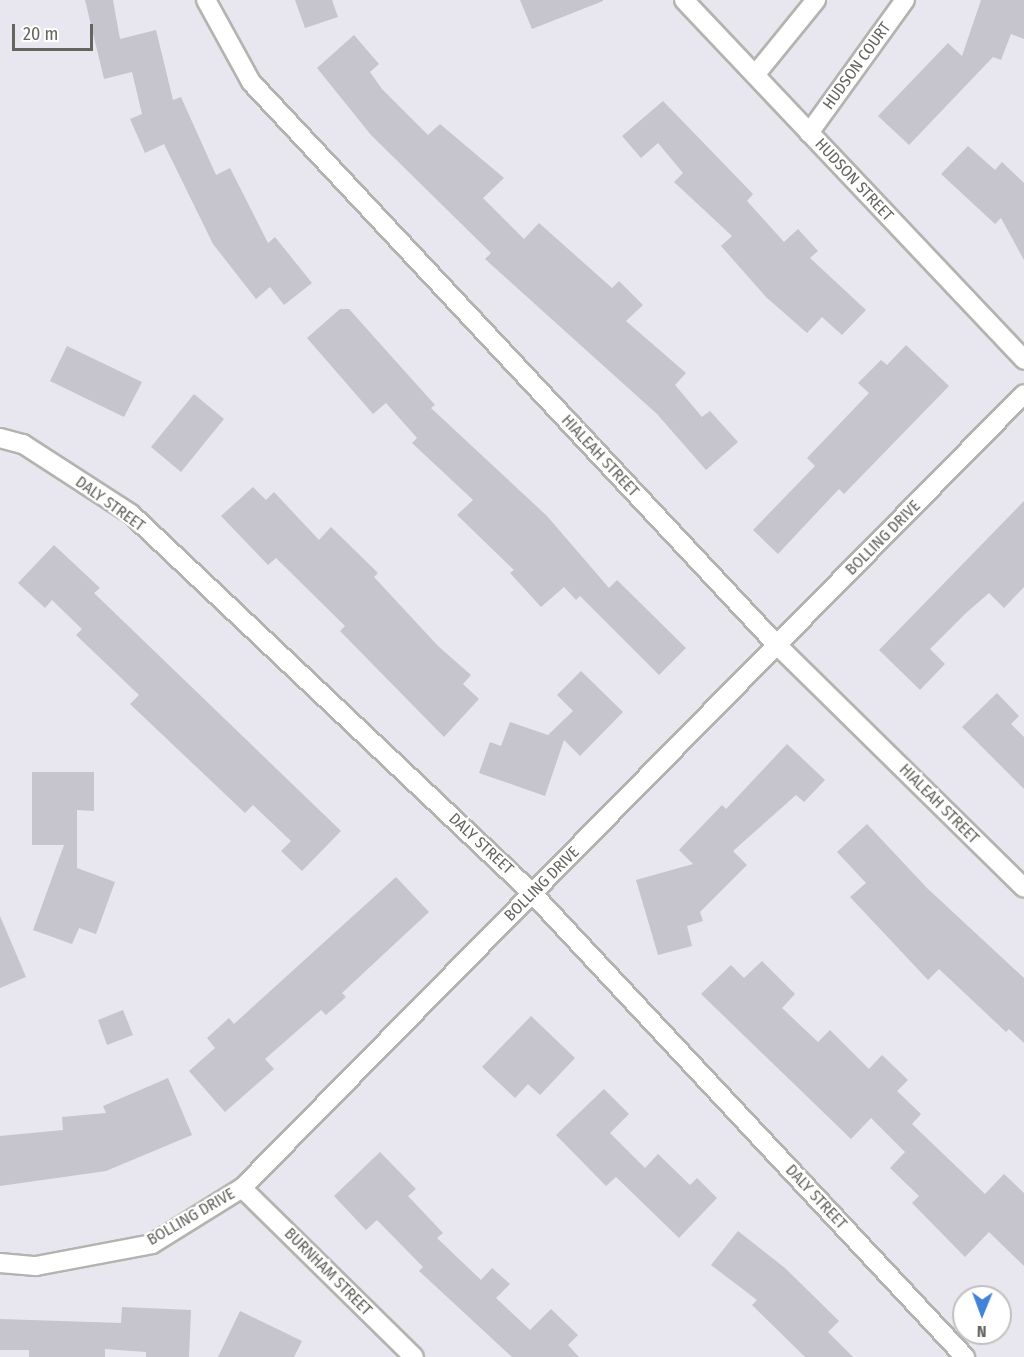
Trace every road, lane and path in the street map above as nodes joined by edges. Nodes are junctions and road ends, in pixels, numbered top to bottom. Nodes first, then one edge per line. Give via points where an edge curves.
1 (206, 0) edge
2 (684, 0) edge
3 (816, 0) edge
4 (905, 0) edge
5 (755, 75) junction
6 (809, 133) junction
7 (1024, 360) edge
8 (1024, 394) edge
9 (0, 438) edge
10 (777, 645) junction
11 (1024, 888) edge
12 (532, 893) junction
13 (242, 1188) junction
14 (0, 1263) edge
15 (414, 1357) edge
16 (965, 1357) edge

1 - 10 street, HIALEAH STREET via 251,82
2 - 5 street, HUDSON STREET
3 - 5 street
4 - 6 street, HUDSON COURT
5 - 6 street, HUDSON STREET
6 - 7 street, HUDSON STREET
8 - 10 street, BOLLING DRIVE
9 - 12 street, DALY STREET via 23,444 131,514
10 - 11 street, HIALEAH STREET
10 - 12 street, BOLLING DRIVE
12 - 13 street, BOLLING DRIVE
12 - 16 street, DALY STREET
13 - 14 street, BOLLING DRIVE via 152,1244 36,1266
13 - 15 street, BURNHAM STREET

